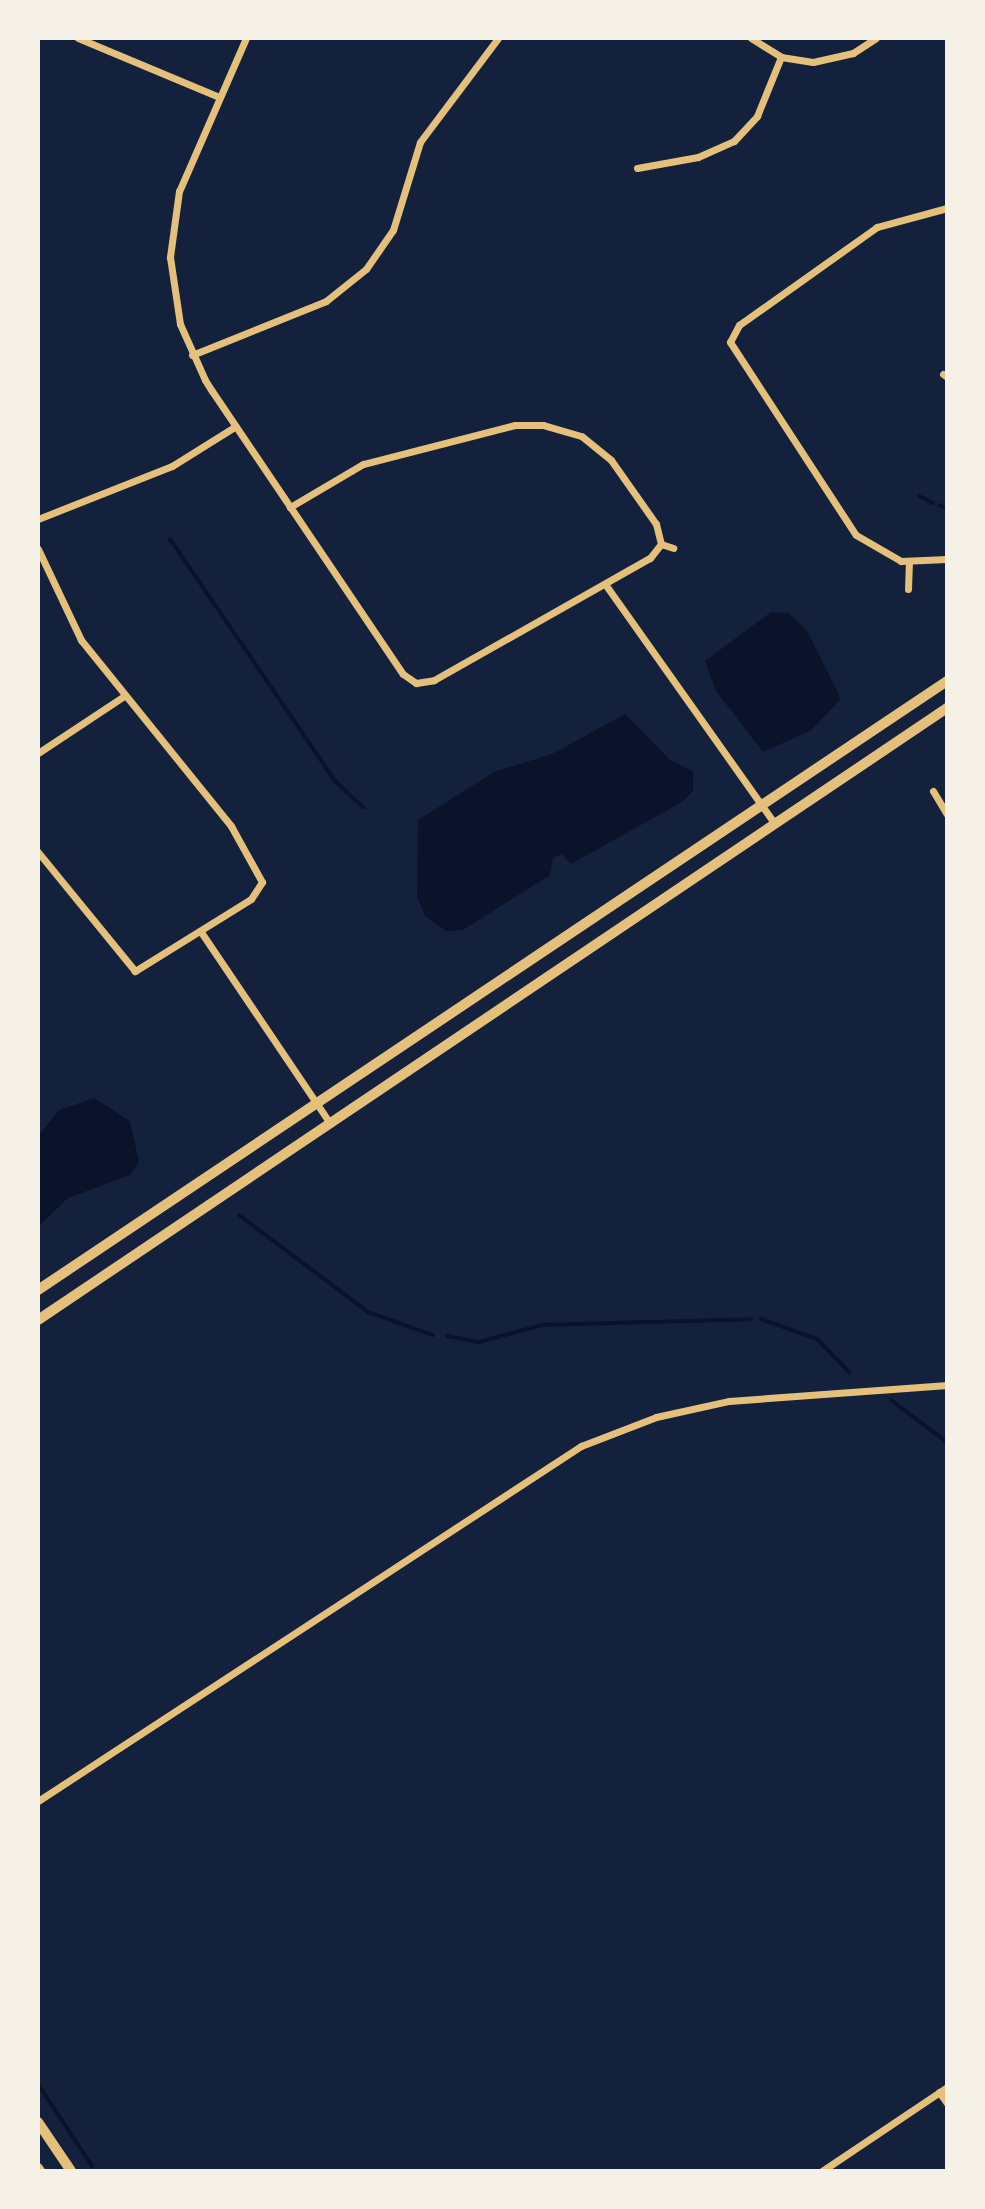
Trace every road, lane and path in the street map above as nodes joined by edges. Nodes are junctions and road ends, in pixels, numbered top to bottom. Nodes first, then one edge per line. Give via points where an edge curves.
1 (78, 38) edge
2 (246, 38) edge
3 (498, 38) edge
4 (751, 38) edge
5 (876, 38) edge
6 (781, 57) junction
7 (219, 97) junction
8 (637, 168) dead end
9 (947, 208) edge
10 (192, 355) junction
11 (236, 426) junction
12 (290, 507) junction
13 (38, 519) edge
14 (661, 544) junction
15 (673, 548) dead end
16 (38, 549) edge
17 (947, 559) edge
18 (909, 563) junction
19 (605, 584) junction
20 (908, 589) dead end
21 (947, 681) edge
22 (416, 683) junction
23 (412, 695) dead end
24 (124, 696) junction
25 (947, 708) edge
26 (38, 753) edge
27 (933, 791) dead end
28 (759, 801) junction
29 (947, 814) edge
30 (772, 820) junction
31 (38, 852) edge
32 (262, 882) junction
33 (275, 885) dead end
34 (201, 932) junction
35 (315, 1103) junction
36 (329, 1122) junction
37 (38, 1290) edge
38 (38, 1320) edge
39 (947, 1385) edge
40 (38, 1801) edge
41 (943, 2089) edge
42 (947, 2103) edge
43 (38, 2122) edge
44 (71, 2171) edge
45 (822, 2171) edge

1 - 7 street
2 - 7 street
3 - 10 street via 420,142 393,230 366,269 326,301
4 - 6 street
5 - 6 street via 823,61
6 - 8 street via 757,116 734,141 698,157
7 - 10 street via 182,182 170,237 173,295
9 - 18 street via 877,227 728,335 738,360 850,529
10 - 11 street
11 - 12 street
11 - 13 street via 180,462
12 - 14 street via 363,464 503,427 543,425 581,436 611,460 656,524
12 - 22 street
14 - 15 street
14 - 19 street
16 - 24 street via 68,620
17 - 18 street
18 - 20 street
19 - 22 street
19 - 28 street
21 - 28 main road
22 - 23 street
24 - 26 street
24 - 32 street via 231,826
25 - 30 main road
27 - 29 street
28 - 30 street
28 - 35 main road
30 - 36 main road
31 - 34 street via 134,975
32 - 33 street
32 - 34 street via 256,895
34 - 35 street
35 - 36 street
35 - 37 main road
36 - 38 main road
39 - 40 street via 729,1401 656,1417 581,1446
41 - 42 street
41 - 45 street
43 - 44 main road

